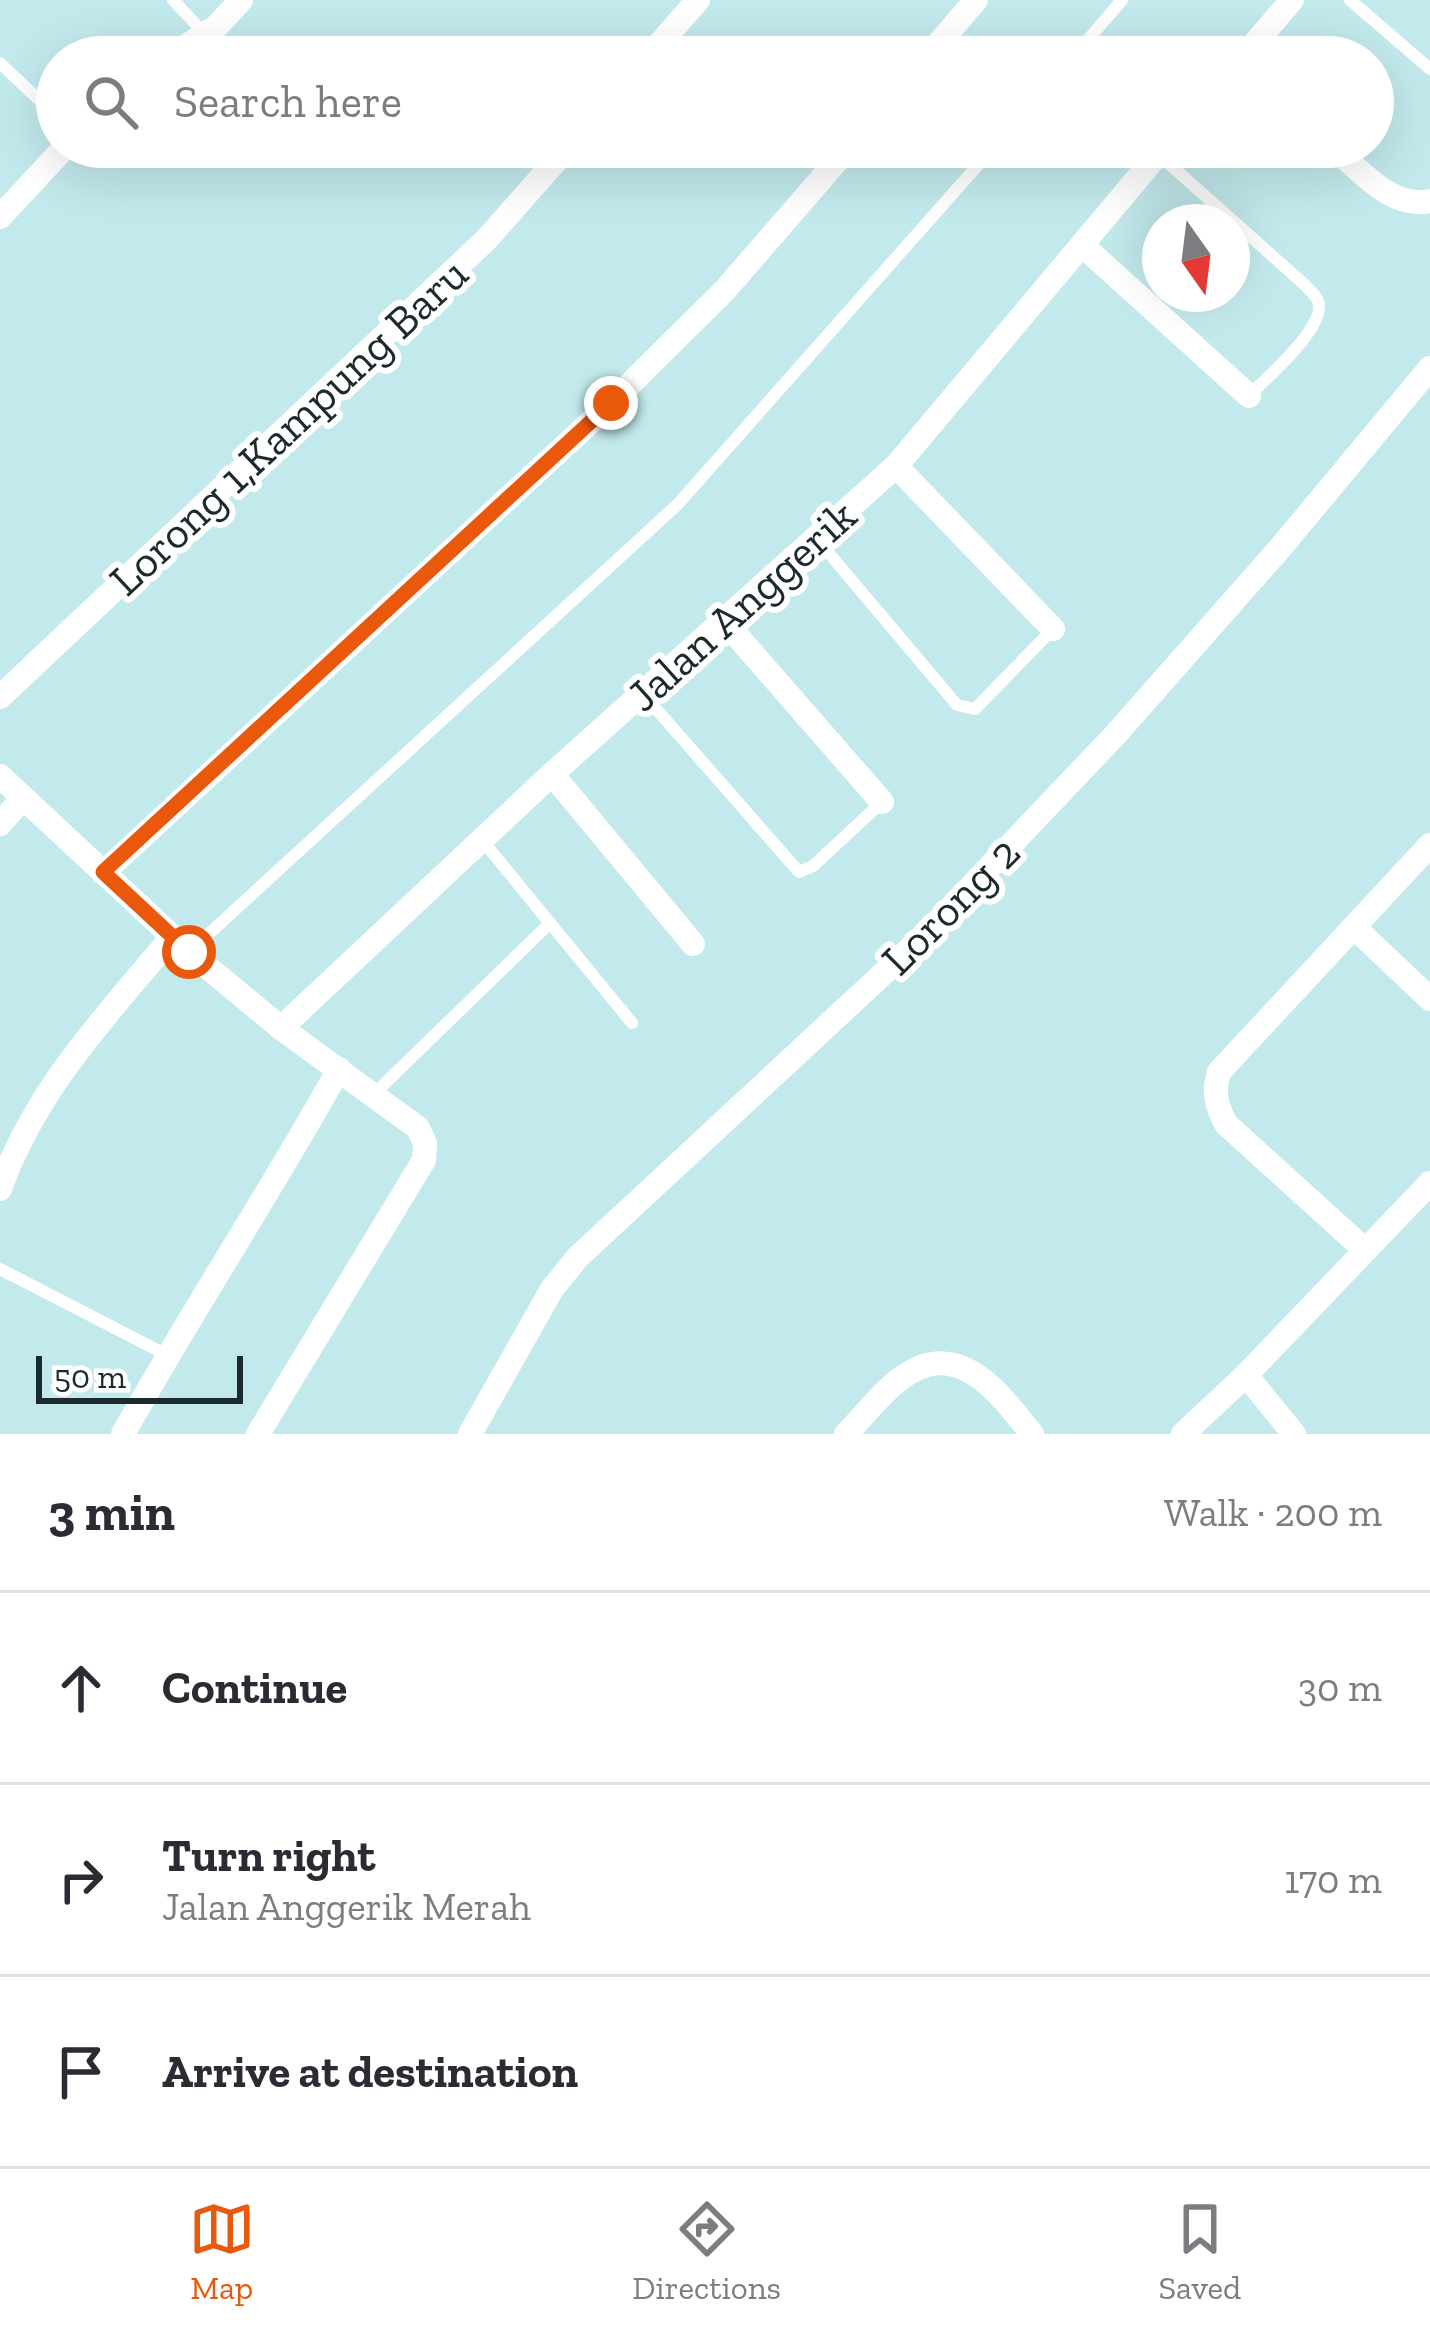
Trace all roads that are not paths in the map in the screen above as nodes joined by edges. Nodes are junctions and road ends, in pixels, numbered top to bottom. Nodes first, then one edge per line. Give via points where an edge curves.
1 (172, 0) edge
2 (241, 0) edge
3 (698, 0) edge
4 (976, 0) edge
5 (1122, 0) edge
6 (1292, 0) edge
7 (1350, 0) edge
8 (205, 34) junction
9 (202, 36) edge
10 (666, 36) edge
11 (945, 36) edge
12 (1090, 36) edge
13 (1261, 36) edge
14 (1392, 36) edge
15 (1394, 38) edge
16 (6, 68) edge
17 (1430, 69) edge
18 (0, 85) edge
19 (36, 97) edge
20 (46, 168) edge
21 (550, 168) edge
22 (831, 168) edge
23 (975, 168) edge
24 (1147, 168) edge
25 (1179, 168) edge
26 (1358, 168) edge
27 (1430, 200) edge
28 (0, 218) edge
29 (1082, 245) junction
30 (1430, 368) edge
31 (1250, 396) joint
32 (896, 466) junction
33 (816, 538) junction
34 (725, 622) junction
35 (1053, 629) joint
36 (642, 693) junction
37 (0, 697) edge
38 (552, 774) junction
39 (0, 776) edge
40 (23, 799) junction
41 (882, 802) joint
42 (0, 824) edge
43 (482, 840) junction
44 (1430, 845) edge
45 (103, 872) junction
46 (550, 923) junction
47 (1355, 928) junction
48 (181, 944) junction
49 (693, 944) dead end
50 (1430, 999) edge
51 (632, 1023) dead end
52 (281, 1028) junction
53 (339, 1069) junction
54 (374, 1094) junction
55 (7, 1140) edge
56 (1430, 1183) edge
57 (0, 1190) edge
58 (1365, 1250) junction
59 (0, 1268) edge
60 (167, 1354) junction
61 (1246, 1375) junction
62 (123, 1434) edge
63 (257, 1434) edge
64 (470, 1434) edge
65 (846, 1434) edge
66 (1032, 1434) edge
67 (1183, 1434) edge
68 (1294, 1434) edge

1 - 8 lane
2 - 8 street
3 - 10 street
4 - 11 street
5 - 12 lane
6 - 13 street
7 - 14 lane
8 - 9 street
15 - 17 lane
16 - 18 lane
16 - 19 lane
20 - 28 street
21 - 37 street, Lorong 1,Kampung Baru via 487,239
22 - 45 street via 725,290 611,403
23 - 48 lane via 678,504
24 - 29 street, Jalan Anggerik
25 - 31 lane via 1318,302 1305,338
26 - 27 street via 1397,200
29 - 31 street
29 - 32 street, Jalan Anggerik
30 - 64 street, Lorong 2 via 1116,734 927,933 578,1257 552,1288
32 - 33 street, Jalan Anggerik
32 - 35 street
33 - 34 street, Jalan Anggerik
33 - 35 lane via 957,705 975,709
34 - 36 street, Jalan Anggerik
34 - 41 street
36 - 38 street, Jalan Anggerik
36 - 41 lane via 799,872
38 - 43 street, Jalan Anggerik
38 - 49 street
39 - 40 street
40 - 42 street
40 - 45 street
43 - 46 lane
43 - 52 street, Jalan Anggerik
44 - 47 street
45 - 48 street
46 - 51 lane
46 - 54 lane
47 - 50 street
47 - 58 street via 1219,1072 1215,1100 1226,1124
48 - 52 street
48 - 55 street via 66,1064
52 - 53 street
53 - 54 street
53 - 60 street
54 - 63 street via 418,1128 424,1160
55 - 57 street
56 - 58 street
58 - 61 street
59 - 60 lane
60 - 62 street
61 - 67 street
61 - 68 street
65 - 66 street via 901,1378 932,1364 962,1366 993,1386

